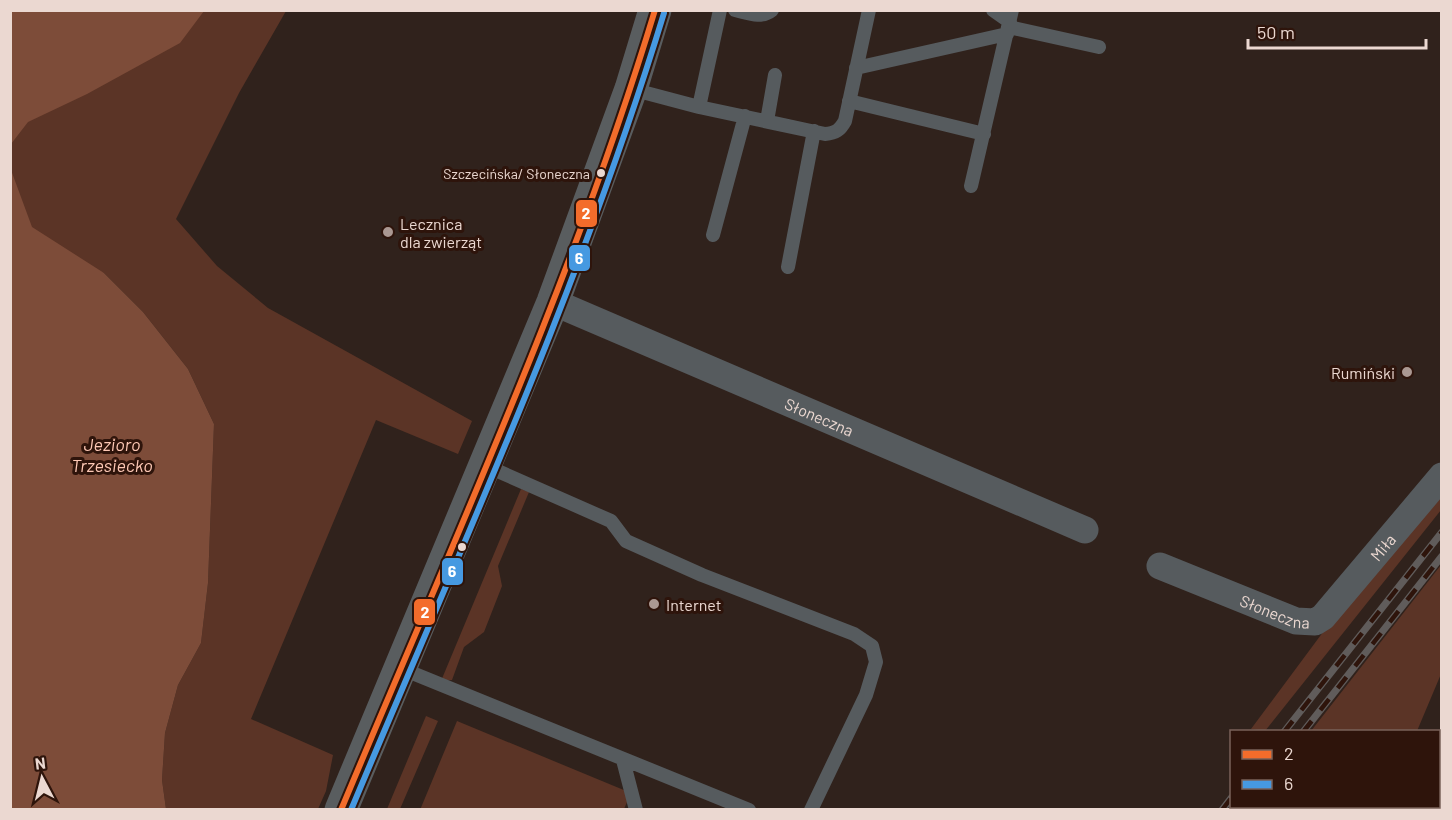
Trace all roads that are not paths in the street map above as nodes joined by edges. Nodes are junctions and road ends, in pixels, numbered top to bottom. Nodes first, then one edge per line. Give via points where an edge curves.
1 (655, 10) edge
2 (720, 10) edge
3 (735, 10) edge
4 (772, 10) edge
5 (869, 10) edge
6 (993, 10) edge
7 (1009, 23) edge
8 (1099, 47) dead end
9 (856, 68) junction
10 (775, 75) dead end
11 (631, 89) junction
12 (849, 101) junction
13 (699, 107) junction
14 (745, 116) junction
15 (767, 121) junction
16 (814, 131) junction
17 (984, 134) junction
18 (971, 186) dead end
19 (713, 234) dead end
20 (788, 267) dead end
21 (553, 302) junction
22 (484, 465) junction
23 (1442, 476) edge
24 (1085, 530) dead end
25 (1160, 566) dead end
26 (1323, 618) joint
27 (400, 668) junction
28 (623, 760) junction
29 (341, 810) edge
30 (636, 810) edge
31 (749, 810) edge
32 (811, 810) edge

1 - 11 street
2 - 13 lane
3 - 4 lane via 759,16
5 - 9 lane
6 - 7 lane
7 - 8 lane
7 - 9 lane
7 - 17 lane
9 - 12 lane
10 - 15 lane
11 - 13 lane
11 - 21 street
12 - 16 lane via 840,129 834,133
12 - 17 lane
13 - 14 lane
14 - 15 lane
14 - 19 lane
15 - 16 lane
16 - 20 lane
17 - 18 lane
21 - 22 street
21 - 24 street, Słoneczna
22 - 27 street
22 - 32 lane via 611,521 626,541 854,634 872,646 876,662 866,695
23 - 26 street, Miła
25 - 26 street, Słoneczna via 1296,621 1315,622
27 - 28 lane
27 - 29 street
28 - 30 lane
28 - 31 lane

